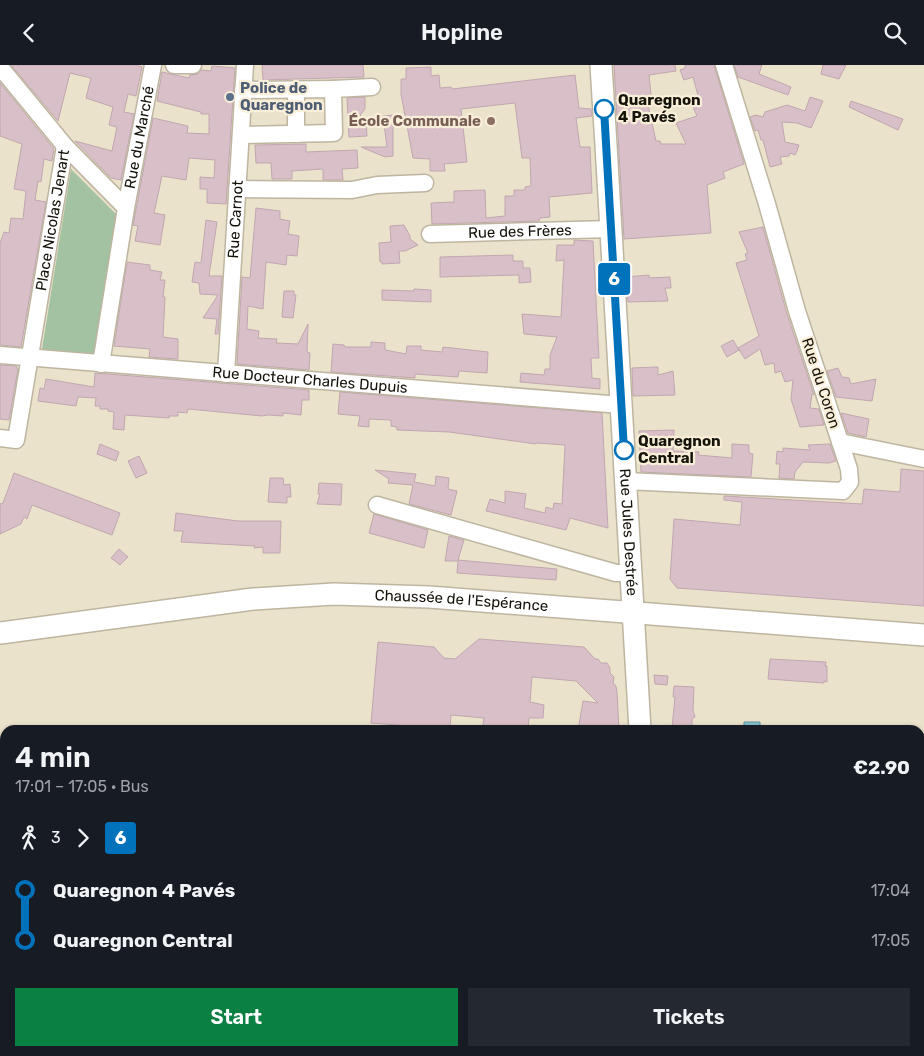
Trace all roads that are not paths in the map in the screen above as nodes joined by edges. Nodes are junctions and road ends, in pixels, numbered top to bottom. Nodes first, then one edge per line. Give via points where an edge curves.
1 (153, 65) edge
2 (174, 65) edge
3 (193, 65) edge
4 (245, 65) edge
5 (600, 65) edge
6 (724, 65) edge
7 (0, 67) edge
8 (372, 87) dead end
9 (296, 89) junction
10 (333, 89) junction
11 (243, 90) junction
12 (296, 134) junction
13 (241, 135) junction
14 (65, 146) junction
15 (425, 183) dead end
16 (237, 189) junction
17 (126, 209) junction
18 (611, 229) junction
19 (430, 234) dead end
20 (0, 355) edge
21 (30, 358) junction
22 (101, 364) junction
23 (226, 374) junction
24 (621, 405) junction
25 (0, 438) edge
26 (840, 442) junction
27 (924, 459) edge
28 (625, 481) junction
29 (377, 505) dead end
30 (631, 573) junction
31 (633, 612) junction
32 (0, 633) edge
33 (924, 635) edge
34 (640, 725) edge

1 - 17 street, Rue du Marché
2 - 3 street
4 - 11 street, Rue Carnot
5 - 18 main road, Rue Jules Destrée
6 - 26 street, Rue du Coron via 797,311
7 - 14 street
8 - 10 street
9 - 10 street
9 - 11 street
9 - 12 street
10 - 12 street via 334,133
11 - 13 street, Rue Carnot
12 - 13 street
13 - 16 street, Rue Carnot
14 - 17 street, Place Nicolas Jenart
14 - 21 street, Place Nicolas Jenart
15 - 16 street via 377,185 352,190
16 - 23 street, Rue Carnot
17 - 22 street
18 - 19 street, Rue des Frères
18 - 24 main road, Rue Jules Destrée
20 - 21 street, Rue Docteur Charles Dupuis
21 - 22 street, Rue Docteur Charles Dupuis
21 - 25 street, Place Nicolas Jenart via 16,440
22 - 23 street, Rue Docteur Charles Dupuis
23 - 24 street, Rue Docteur Charles Dupuis
24 - 28 main road, Rue Jules Destrée
26 - 27 street
26 - 28 street, Rue du Coron via 850,482 843,491
28 - 30 main road, Rue Jules Destrée
29 - 30 street via 616,573
30 - 31 main road, Rue Jules Destrée
31 - 32 main road, Chaussée de l'Espérance via 430,597 334,594 253,599
31 - 33 main road, Chaussée de l'Espérance
31 - 34 main road, Rue Jules Destrée

